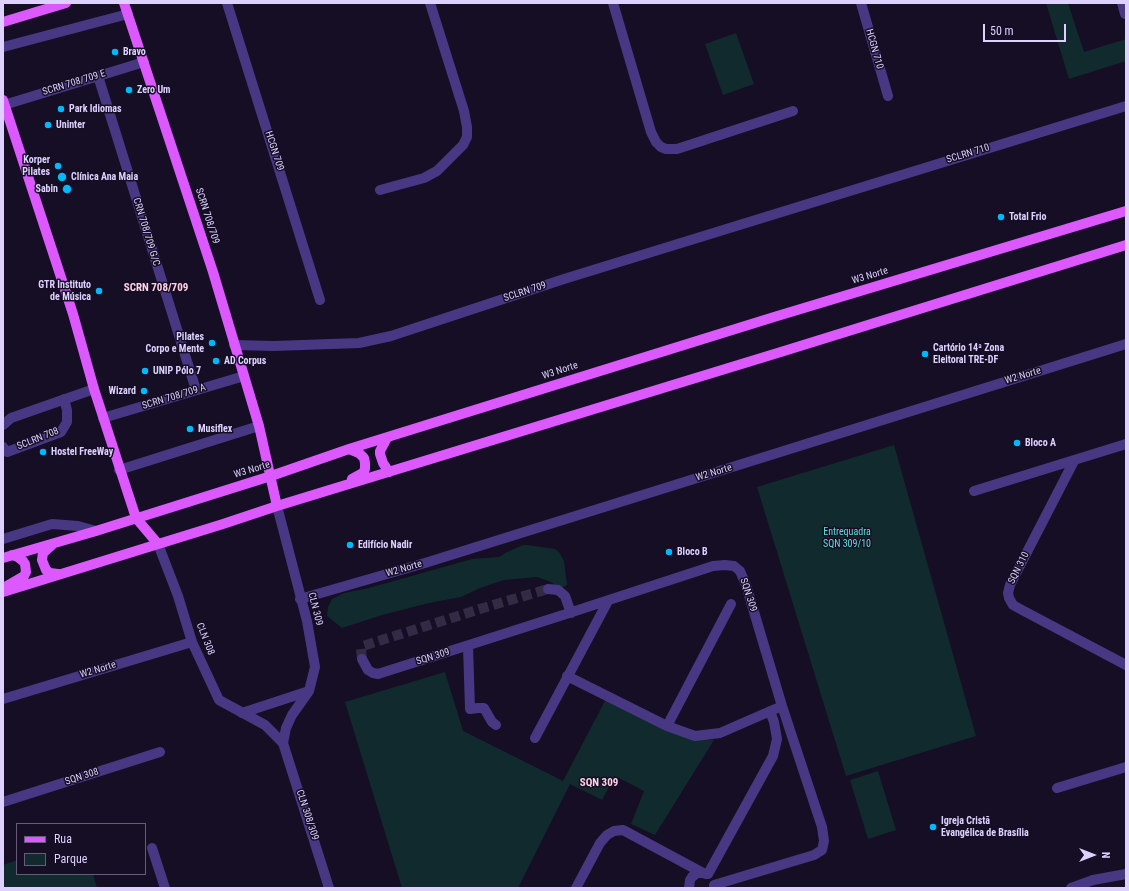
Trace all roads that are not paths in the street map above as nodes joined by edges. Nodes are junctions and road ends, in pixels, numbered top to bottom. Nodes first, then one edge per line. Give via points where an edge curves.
1 (37, 3) edge
2 (66, 3) edge
3 (124, 3) edge
4 (226, 3) edge
5 (430, 3) edge
6 (613, 3) edge
7 (861, 3) edge
8 (1122, 3) edge
9 (128, 14) junction
10 (1125, 14) edge
11 (25, 16) junction
12 (3, 22) edge
13 (3, 48) edge
14 (144, 62) junction
15 (98, 76) junction
16 (888, 96) dead end
17 (4, 102) edge
18 (1126, 106) edge
19 (793, 111) dead end
20 (380, 190) dead end
21 (810, 203) joint
22 (1126, 211) edge
23 (1126, 245) edge
24 (320, 300) dead end
25 (1126, 344) edge
26 (234, 345) junction
27 (244, 376) junction
28 (94, 389) junction
29 (196, 390) junction
30 (64, 399) junction
31 (103, 418) junction
32 (3, 425) edge
33 (259, 426) junction
34 (387, 438) junction
35 (1126, 444) edge
36 (349, 449) junction
37 (4, 450) edge
38 (1074, 461) junction
39 (120, 470) junction
40 (389, 472) junction
41 (271, 476) junction
42 (974, 491) dead end
43 (327, 492) junction
44 (277, 506) junction
45 (136, 518) junction
46 (96, 532) junction
47 (3, 539) edge
48 (57, 542) junction
49 (158, 544) junction
50 (7, 557) edge
51 (58, 574) junction
52 (3, 588) edge
53 (548, 590) tunnel mouth
54 (3, 592) edge
55 (300, 599) junction
56 (608, 601) junction
57 (731, 604) dead end
58 (571, 613) junction
59 (192, 642) junction
60 (468, 646) junction
61 (362, 659) dead end
62 (1126, 665) edge
63 (567, 676) junction
64 (309, 692) junction
65 (3, 699) edge
66 (782, 706) junction
67 (770, 712) junction
68 (242, 713) junction
69 (496, 725) dead end
70 (667, 726) junction
71 (535, 738) dead end
72 (283, 743) junction
73 (160, 752) dead end
74 (1126, 767) edge
75 (1057, 788) dead end
76 (3, 802) edge
77 (152, 848) dead end
78 (681, 860) junction
79 (706, 874) junction
80 (1126, 874) edge
81 (692, 877) junction
82 (1093, 884) edge
83 (714, 887) edge
84 (165, 888) edge
85 (329, 888) edge
86 (576, 888) edge
87 (689, 888) edge
88 (1071, 888) edge

1 - 11 main road
2 - 11 main road
3 - 9 main road, SCRN 708/709
4 - 24 street, HCGN 709
5 - 20 street via 464,111 467,137 463,146 437,171 424,178
6 - 19 street via 651,132 661,147 677,149
7 - 16 street, HCGN 710
8 - 10 street
9 - 13 street
9 - 14 main road, SCRN 708/709
11 - 12 main road
14 - 15 street, SCRN 708/709 E
14 - 26 main road, SCRN 708/709 via 213,272
15 - 17 street, SCRN 708/709 E
15 - 29 street, CRN 708/709 G/C
17 - 28 main road via 73,314
18 - 21 street, SCLRN 710
21 - 26 street, SCLRN 709 via 371,341 274,346
22 - 34 main road, W3 Norte via 774,317
23 - 40 main road
25 - 55 street, W2 Norte via 425,563
26 - 27 main road, SCRN 708/709
27 - 29 street, SCRN 708/709 A
27 - 33 main road, SCRN 708/709
28 - 30 street
28 - 31 main road
29 - 31 street, SCRN 708/709 A
30 - 32 street via 11,418
30 - 37 street, SCLRN 708 via 67,422 61,432
31 - 39 main road
33 - 39 street
33 - 41 main road, SCRN 708/709
34 - 36 main road, W3 Norte
34 - 40 main road via 380,454
35 - 38 street
36 - 41 main road, W3 Norte
36 - 43 main road via 364,458 363,473
38 - 42 street
38 - 62 street, SQN 310 via 1010,585 1009,598 1022,610
39 - 45 main road
40 - 43 main road
41 - 44 main road, CLN 309
41 - 45 main road, W3 Norte
43 - 44 main road
44 - 49 main road
44 - 55 street, CLN 309
45 - 46 main road, W3 Norte
45 - 49 main road, CLN 308
46 - 47 street via 78,526 52,524
46 - 48 main road, W3 Norte
48 - 50 main road, W3 Norte
48 - 51 main road via 43,553 42,560 46,570
49 - 51 main road
49 - 59 street, CLN 308
50 - 52 main road via 18,557 23,561 26,572 24,576
51 - 54 main road
53 - 58 street via 558,590 565,596
55 - 64 street, CLN 309 via 307,621 315,667
56 - 58 street, SQN 309
56 - 63 street
56 - 66 street, SQN 309 via 713,566 734,566 740,571 746,585
57 - 70 street, SQN 309
58 - 60 street, SQN 309
59 - 65 street, W2 Norte
59 - 68 street, CLN 308 via 218,700
60 - 61 street, SQN 309 via 378,674 367,668
60 - 69 street via 470,709 484,708
63 - 70 street
63 - 71 street
64 - 68 street
64 - 72 street, CLN 309 via 292,715
66 - 67 street
66 - 83 street, SQN 309 via 822,827 824,845 822,850 814,854
67 - 70 street via 729,730 704,736 695,736
67 - 79 street via 777,739 773,756
68 - 72 street, CLN 308 via 265,725
72 - 85 street, CLN 308/309
73 - 76 street, SQN 308
74 - 75 street
77 - 84 street
78 - 79 street
78 - 81 street
78 - 86 street via 623,830 614,831 607,834 600,843
79 - 81 street
79 - 83 street via 712,877
80 - 82 street
81 - 87 street
82 - 88 street

